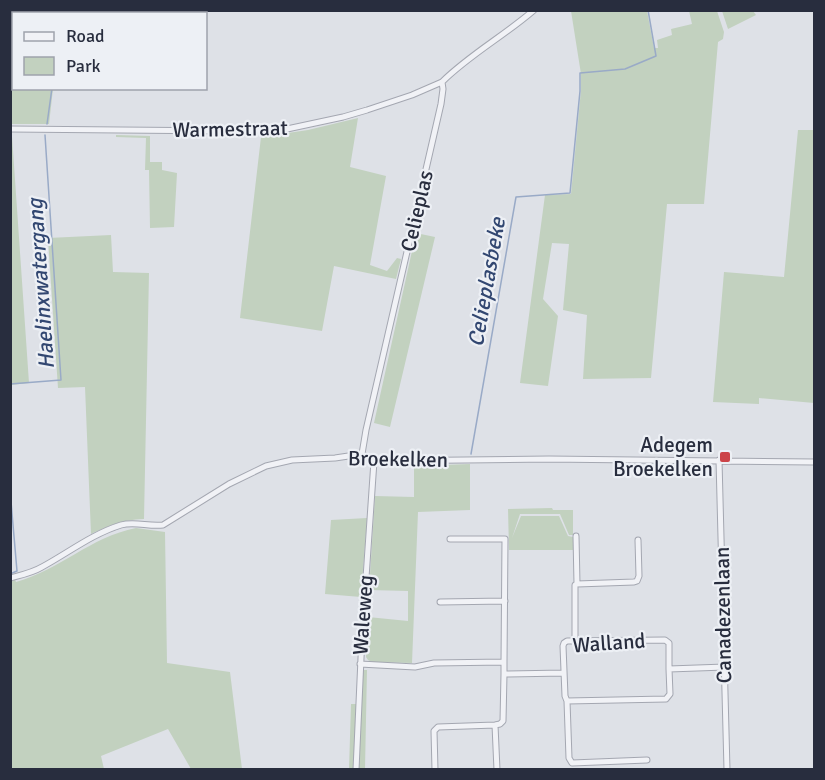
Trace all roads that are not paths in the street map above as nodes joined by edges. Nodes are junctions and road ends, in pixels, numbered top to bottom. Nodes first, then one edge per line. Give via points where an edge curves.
1 (534, 10) edge
2 (442, 82) junction
3 (10, 129) edge
4 (362, 454) junction
5 (719, 460) junction
6 (374, 461) junction
7 (814, 462) edge
8 (576, 536) dead end
9 (450, 539) dead end
10 (638, 540) dead end
11 (10, 578) edge
12 (577, 584) junction
13 (505, 601) junction
14 (440, 602) dead end
15 (575, 641) junction
16 (504, 662) junction
17 (360, 664) junction
18 (725, 668) junction
19 (669, 669) junction
20 (564, 673) junction
21 (504, 674) junction
22 (567, 701) junction
23 (495, 725) junction
24 (647, 760) dead end
25 (356, 770) edge
26 (435, 770) edge
27 (497, 770) edge
28 (727, 770) edge

1 - 2 street
2 - 3 street, Warmestraat via 367,110 287,129
2 - 4 street, Celieplas via 441,104
4 - 6 street, Broekelken
4 - 11 street, Broekelken via 266,466 164,525 121,525 42,568
5 - 6 street, Broekelken
5 - 7 street, Broekelken
5 - 18 street, Canadezenlaan
6 - 17 street, Waleweg
8 - 12 street
9 - 13 street via 505,539
10 - 12 street via 637,580
12 - 15 street
13 - 14 street
13 - 16 street
15 - 19 street, Walland via 665,640 669,643
15 - 20 street, Walland via 564,643
16 - 17 street via 415,667
16 - 21 street
17 - 25 street, Waleweg
18 - 19 street, Walland
18 - 28 street, Canadezenlaan
19 - 22 street, Walland via 670,694 666,699
20 - 21 street
20 - 22 street, Walland
21 - 23 street via 503,721
22 - 24 street via 568,758 572,763
23 - 26 street via 438,727 434,731
23 - 27 street

